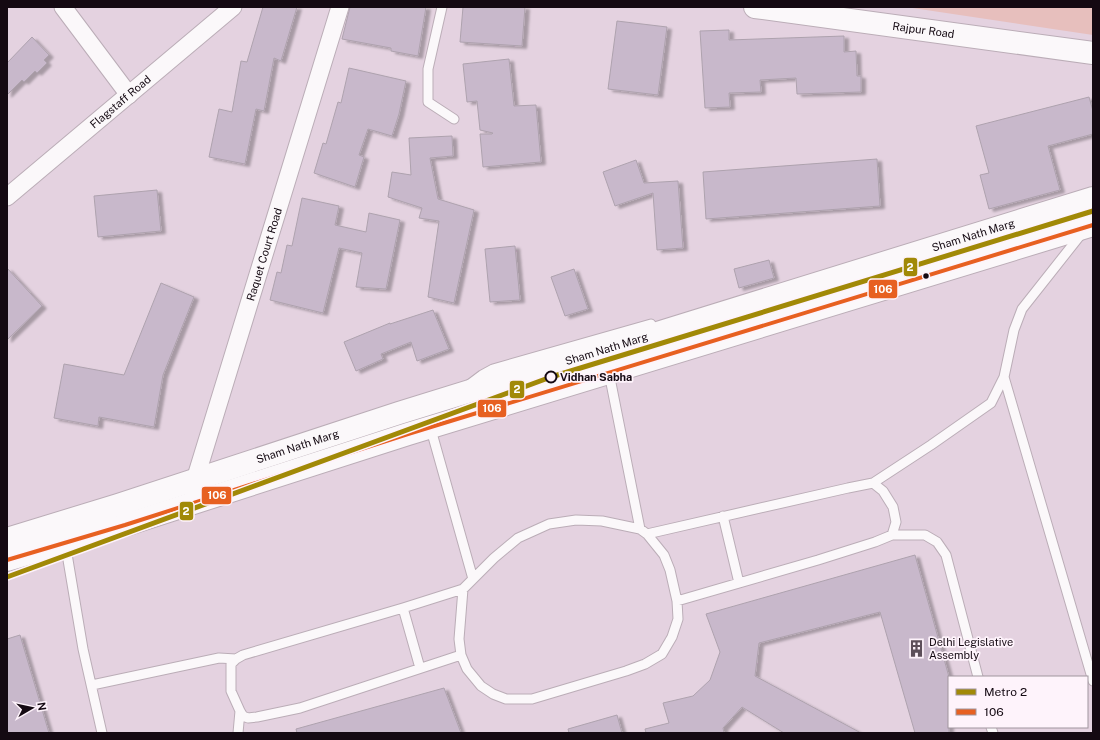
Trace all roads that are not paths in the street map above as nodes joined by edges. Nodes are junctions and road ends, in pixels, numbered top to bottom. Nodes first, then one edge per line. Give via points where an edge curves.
1 (63, 7) edge
2 (232, 7) edge
3 (340, 7) edge
4 (442, 7) edge
5 (755, 7) edge
6 (1093, 53) edge
7 (129, 95) junction
8 (454, 119) dead end
9 (7, 197) edge
10 (1086, 200) edge
11 (1089, 226) edge
12 (732, 301) dead end
13 (762, 301) junction
14 (658, 322) dead end
15 (602, 350) junction
16 (609, 373) junction
17 (1004, 377) junction
18 (457, 395) junction
19 (426, 405) junction
20 (430, 427) junction
21 (195, 480) junction
22 (873, 483) junction
23 (194, 503) junction
24 (723, 516) junction
25 (643, 532) junction
26 (61, 533) junction
27 (892, 535) junction
28 (7, 539) edge
29 (7, 560) edge
30 (473, 579) junction
31 (739, 583) junction
32 (463, 589) junction
33 (678, 601) junction
34 (403, 608) junction
35 (461, 655) junction
36 (236, 659) junction
37 (420, 668) junction
38 (978, 676) edge
39 (1093, 681) edge
40 (92, 685) junction
41 (240, 711) junction
42 (102, 733) edge
43 (238, 733) edge

1 - 7 street
2 - 7 street, Flagstaff Road
3 - 21 street, Raquet Court Road
4 - 8 lane via 428,69 428,102
5 - 6 main road, Rajpur Road
7 - 9 street, Flagstaff Road
10 - 11 lane
10 - 13 main road, Sham Nath Marg
11 - 16 main road, Sham Nath Marg
11 - 17 lane via 1022,309 1014,330
12 - 13 lane
13 - 15 main road, Sham Nath Marg
14 - 18 lane via 493,369
15 - 16 lane
15 - 18 main road, Sham Nath Marg
16 - 20 main road, Sham Nath Marg
16 - 25 lane
17 - 22 lane via 991,403
17 - 39 lane
18 - 19 main road, Sham Nath Marg
19 - 20 lane
19 - 21 main road, Sham Nath Marg
20 - 23 main road, Sham Nath Marg
20 - 30 lane
21 - 23 street, Raquet Court Road
21 - 26 main road, Sham Nath Marg
22 - 24 lane
22 - 27 lane via 883,491 893,507 896,522
23 - 26 main road, Sham Nath Marg via 125,525
24 - 25 lane
24 - 31 lane
25 - 30 lane via 602,521 576,520 549,524 518,538
25 - 33 lane via 664,555
26 - 28 main road, Sham Nath Marg
26 - 29 main road, Sham Nath Marg
26 - 40 lane
27 - 31 lane
27 - 38 lane via 925,534 937,542 946,555
30 - 32 lane
31 - 33 lane
32 - 34 lane
32 - 35 lane via 459,639
33 - 35 lane via 678,619 672,637 662,654 626,671 532,699 506,699 493,694 481,686 467,669
34 - 36 lane
34 - 37 lane
35 - 37 lane
36 - 40 lane via 219,658
36 - 41 lane via 231,664 231,691
37 - 41 lane via 300,708 248,718
40 - 42 lane
41 - 43 lane

